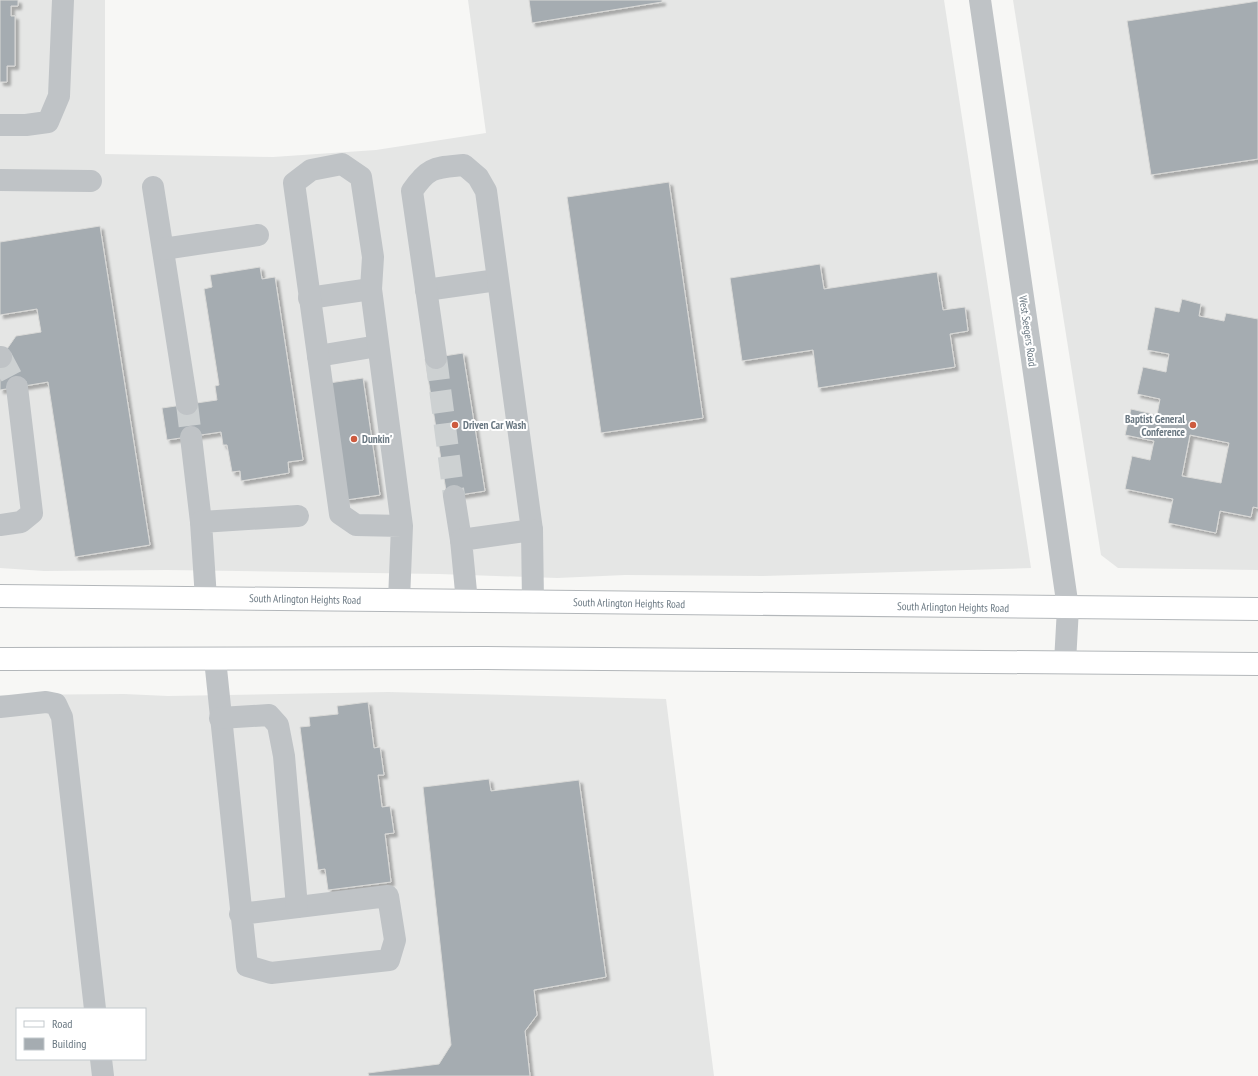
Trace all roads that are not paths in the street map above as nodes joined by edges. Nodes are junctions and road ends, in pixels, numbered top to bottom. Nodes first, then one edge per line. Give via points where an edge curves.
1 (63, 0) edge
2 (980, 0) edge
3 (0, 125) edge
4 (0, 180) edge
5 (91, 181) dead end
6 (153, 187) dead end
7 (258, 235) dead end
8 (163, 249) junction
9 (497, 280) junction
10 (371, 289) junction
11 (426, 290) junction
12 (309, 298) junction
13 (378, 346) junction
14 (318, 356) junction
15 (436, 358) tunnel mouth
16 (17, 387) tunnel mouth
17 (187, 404) tunnel mouth
18 (191, 437) tunnel mouth
19 (454, 496) tunnel mouth
20 (298, 516) dead end
21 (202, 522) junction
22 (0, 525) edge
23 (402, 526) junction
24 (532, 530) junction
25 (461, 540) junction
26 (0, 596) edge
27 (206, 599) junction
28 (399, 600) junction
29 (467, 602) junction
30 (533, 602) junction
31 (1068, 608) junction
32 (1258, 609) edge
33 (1258, 622) edge
34 (215, 659) junction
35 (0, 660) edge
36 (1065, 662) junction
37 (1258, 664) edge
38 (0, 707) edge
39 (220, 718) junction
40 (298, 907) junction
41 (240, 914) junction
42 (96, 1008) edge
43 (101, 1060) edge
44 (103, 1076) edge

1 - 3 street via 59,96 48,122
2 - 31 street, West Seegers Road
4 - 5 street
6 - 8 street
7 - 8 street
8 - 17 street
9 - 11 street
9 - 11 street via 486,191 478,177 464,165 434,168 422,175 412,191
9 - 24 street
10 - 12 street
10 - 12 street via 373,258 361,177 342,164 311,170 294,184
10 - 13 street
11 - 15 street
12 - 14 street
13 - 14 street
13 - 23 street
14 - 23 street via 340,514 356,525
16 - 22 street via 32,513 21,522
18 - 21 street
19 - 25 street
20 - 21 street
21 - 27 street
23 - 28 street
24 - 25 street
24 - 30 street
25 - 29 street
26 - 27 main road, South Arlington Heights Road
27 - 28 main road, South Arlington Heights Road
28 - 29 main road, South Arlington Heights Road
29 - 30 main road, South Arlington Heights Road
30 - 31 main road, South Arlington Heights Road
31 - 32 main road, South Arlington Heights Road
31 - 36 street, West Seegers Road
32 - 33 street
34 - 35 main road
34 - 36 main road via 501,658
34 - 39 street
36 - 37 main road
38 - 42 street via 46,702 56,704 62,717
39 - 40 street via 269,715 278,725 284,756
39 - 41 street
40 - 41 street
40 - 41 street via 388,896 395,940 389,960 271,973 247,966
43 - 44 street

